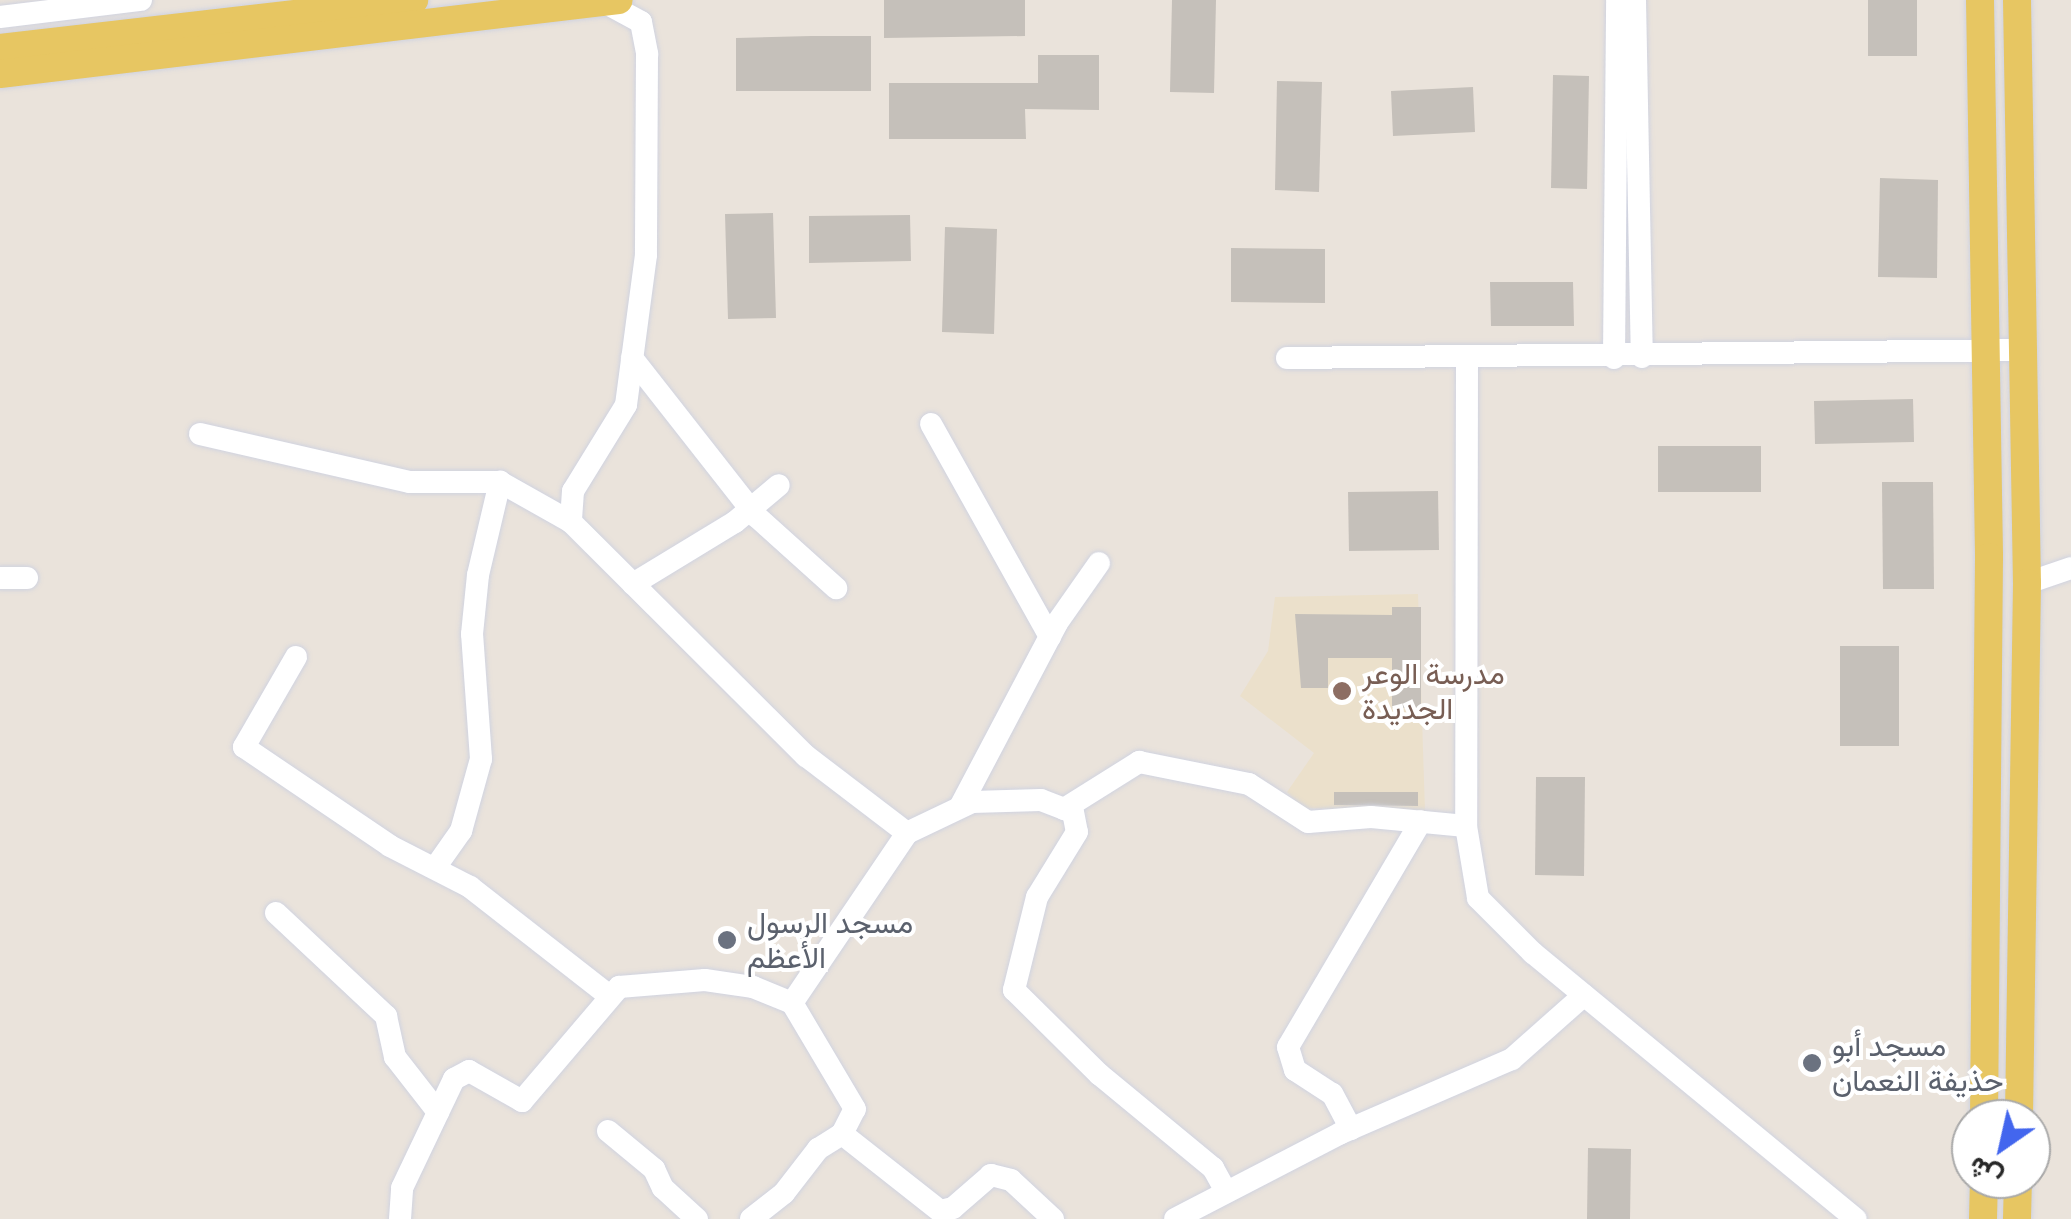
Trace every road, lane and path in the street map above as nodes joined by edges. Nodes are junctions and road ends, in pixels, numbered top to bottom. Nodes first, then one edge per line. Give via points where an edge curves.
1 (141, 0) edge
2 (414, 0) edge
3 (1617, 0) edge
4 (1634, 0) edge
5 (1980, 0) edge
6 (2017, 0) edge
7 (612, 1) edge
8 (355, 4) edge
9 (0, 17) edge
10 (0, 48) edge
11 (0, 74) edge
12 (2022, 350) junction
13 (1983, 351) junction
14 (1642, 357) junction
15 (632, 358) junction
16 (1287, 358) dead end
17 (1614, 358) junction
18 (1468, 360) junction
19 (931, 424) dead end
20 (200, 434) dead end
21 (500, 482) junction
22 (780, 485) dead end
23 (750, 508) junction
24 (571, 522) junction
25 (1099, 563) dead end
26 (2071, 568) edge
27 (0, 578) edge
28 (27, 578) dead end
29 (2026, 583) junction
30 (632, 584) junction
31 (836, 588) dead end
32 (1050, 638) junction
33 (296, 658) dead end
34 (960, 807) junction
35 (1064, 809) junction
36 (1421, 821) junction
37 (1466, 826) junction
38 (907, 833) junction
39 (438, 865) junction
40 (276, 913) dead end
41 (608, 995) junction
42 (1584, 995) junction
43 (792, 1003) junction
44 (1984, 1099) edge
45 (2018, 1099) edge
46 (438, 1112) junction
47 (1352, 1130) junction
48 (608, 1131) dead end
49 (842, 1134) junction
50 (1226, 1191) junction
51 (400, 1219) edge
52 (697, 1219) edge
53 (751, 1219) edge
54 (1053, 1219) edge
55 (1176, 1219) edge
56 (1856, 1219) edge

1 - 9 street
2 - 8 main road
3 - 17 street
4 - 14 street
5 - 13 main road
6 - 12 main road
7 - 11 main road
7 - 15 street via 641,22 646,54 646,255
8 - 10 main road
12 - 13 street
12 - 29 main road
13 - 14 street
13 - 44 main road via 1989,557
14 - 17 street
15 - 23 street
15 - 24 street via 626,405 573,490
16 - 18 street
17 - 18 street
18 - 37 street
19 - 32 street
20 - 21 street via 410,482
21 - 24 street
21 - 39 street via 472,634 481,759 461,831
22 - 23 street
23 - 30 street
23 - 31 street
24 - 30 street
25 - 32 street
26 - 29 street
27 - 28 street
29 - 45 main road
30 - 38 street via 806,756
32 - 34 street
33 - 39 street via 244,747 390,846
34 - 35 street via 1003,798
34 - 38 street
35 - 36 street via 1138,762 1249,784 1308,822
35 - 50 street via 1073,812 1077,832 1037,898 1014,990 1099,1074 1213,1168
36 - 37 street
36 - 47 street via 1288,1047 1295,1070 1332,1094
37 - 42 street via 1478,898
38 - 43 street
39 - 41 street
40 - 46 street via 386,1016 394,1057
41 - 43 street via 619,987 704,980 753,987
41 - 46 street via 522,1100 469,1071 454,1079
42 - 47 street via 1512,1059
42 - 56 street
43 - 49 street via 855,1109
46 - 51 street via 402,1188
47 - 50 street
48 - 52 street via 654,1169 663,1188
49 - 53 street via 818,1149 770,1208
49 - 54 street via 940,1212 990,1174 1011,1180
50 - 55 street

